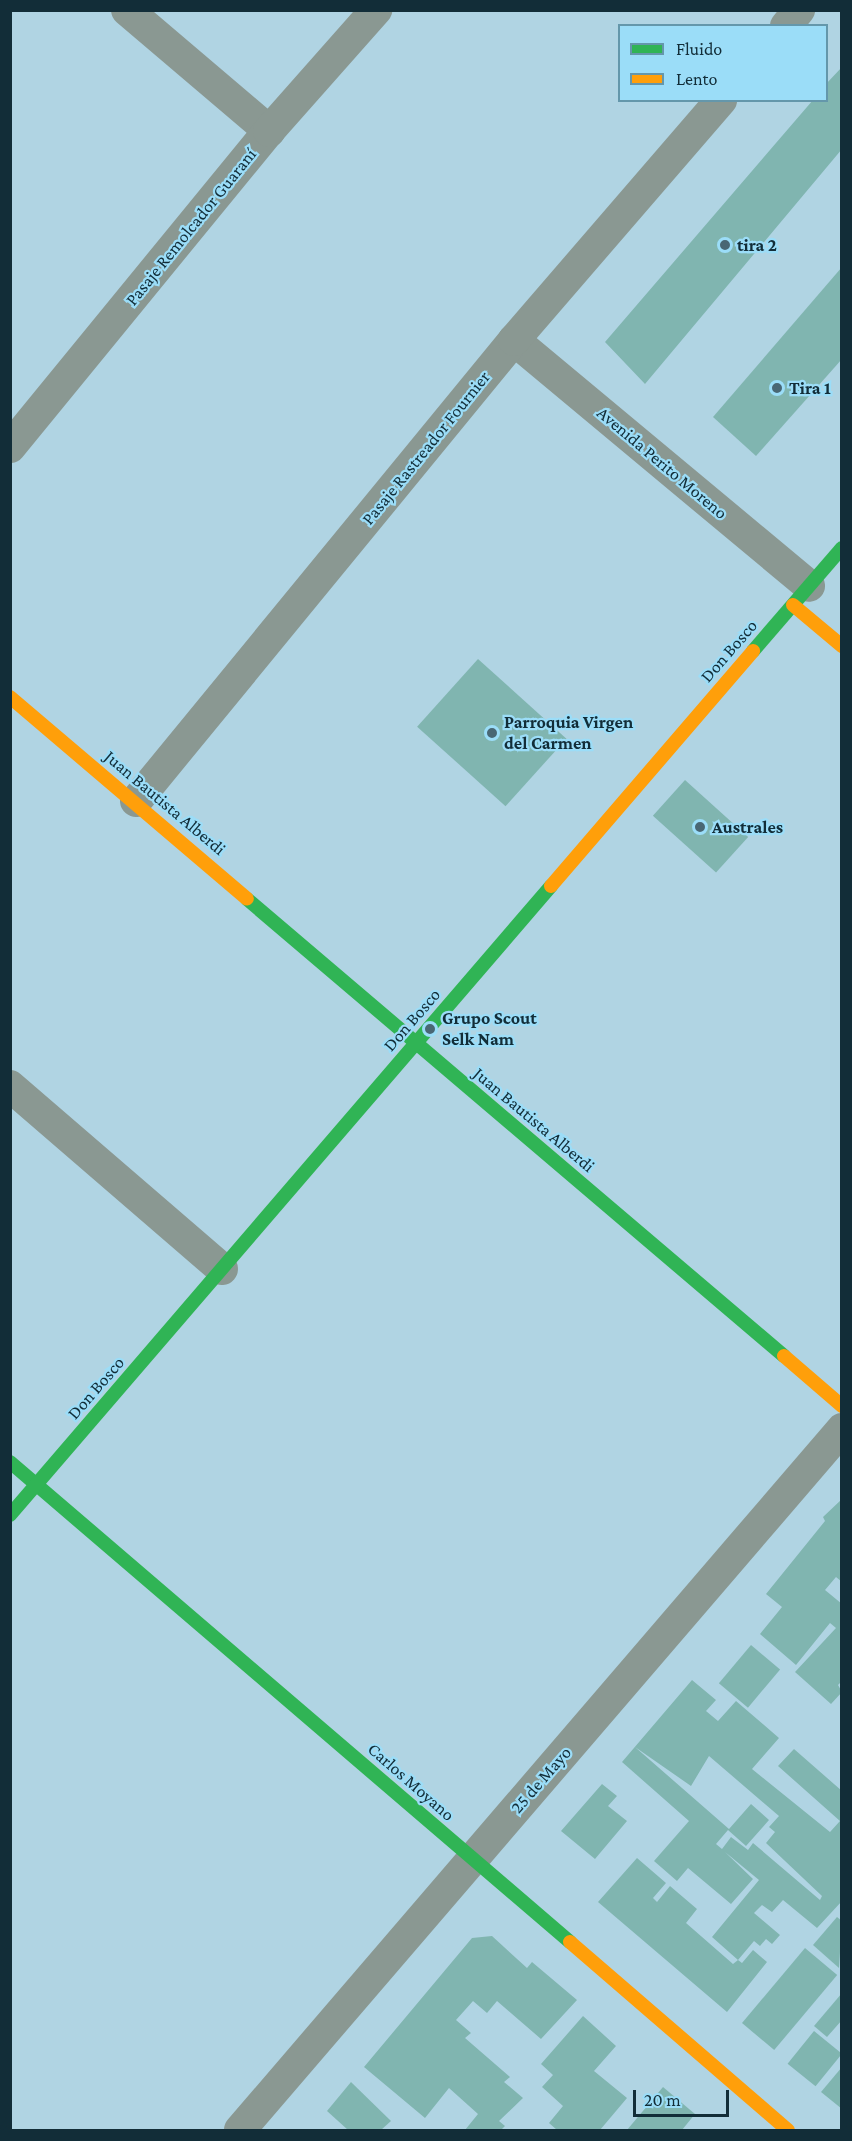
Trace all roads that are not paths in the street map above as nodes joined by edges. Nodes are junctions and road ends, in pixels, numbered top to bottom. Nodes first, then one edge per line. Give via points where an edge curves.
1 (128, 10) edge
2 (376, 10) edge
3 (799, 10) edge
4 (788, 24) edge
5 (719, 102) edge
6 (269, 131) junction
7 (514, 340) junction
8 (10, 447) edge
9 (842, 548) edge
10 (842, 575) edge
11 (810, 585) junction
12 (842, 646) edge
13 (15, 710) edge
14 (136, 801) junction
15 (416, 1043) junction
16 (10, 1086) edge
17 (222, 1269) junction
18 (842, 1406) edge
19 (842, 1429) edge
20 (10, 1462) edge
21 (37, 1485) junction
22 (10, 1515) edge
23 (473, 1859) junction
24 (240, 2130) edge
25 (788, 2130) edge

1 - 6 street
2 - 6 street, Pasaje Remolcador Guaraní
3 - 4 street
5 - 7 street, Pasaje Rastreador Fournier
6 - 8 street, Pasaje Remolcador Guaraní
7 - 11 street, Avenida Perito Moreno
7 - 14 street, Pasaje Rastreador Fournier
9 - 11 street, Don Bosco
10 - 11 street, Avenida Perito Moreno
11 - 12 street, Avenida Perito Moreno
11 - 15 street, Don Bosco
13 - 14 street, Juan Bautista Alberdi
14 - 15 street, Juan Bautista Alberdi
15 - 17 street, Don Bosco
15 - 18 street, Juan Bautista Alberdi
16 - 17 street
17 - 21 street, Don Bosco
19 - 23 street, 25 de Mayo
20 - 21 street, Carlos Moyano
21 - 22 street, Don Bosco
21 - 23 street, Carlos Moyano
23 - 24 street, 25 de Mayo
23 - 25 street, Carlos Moyano

